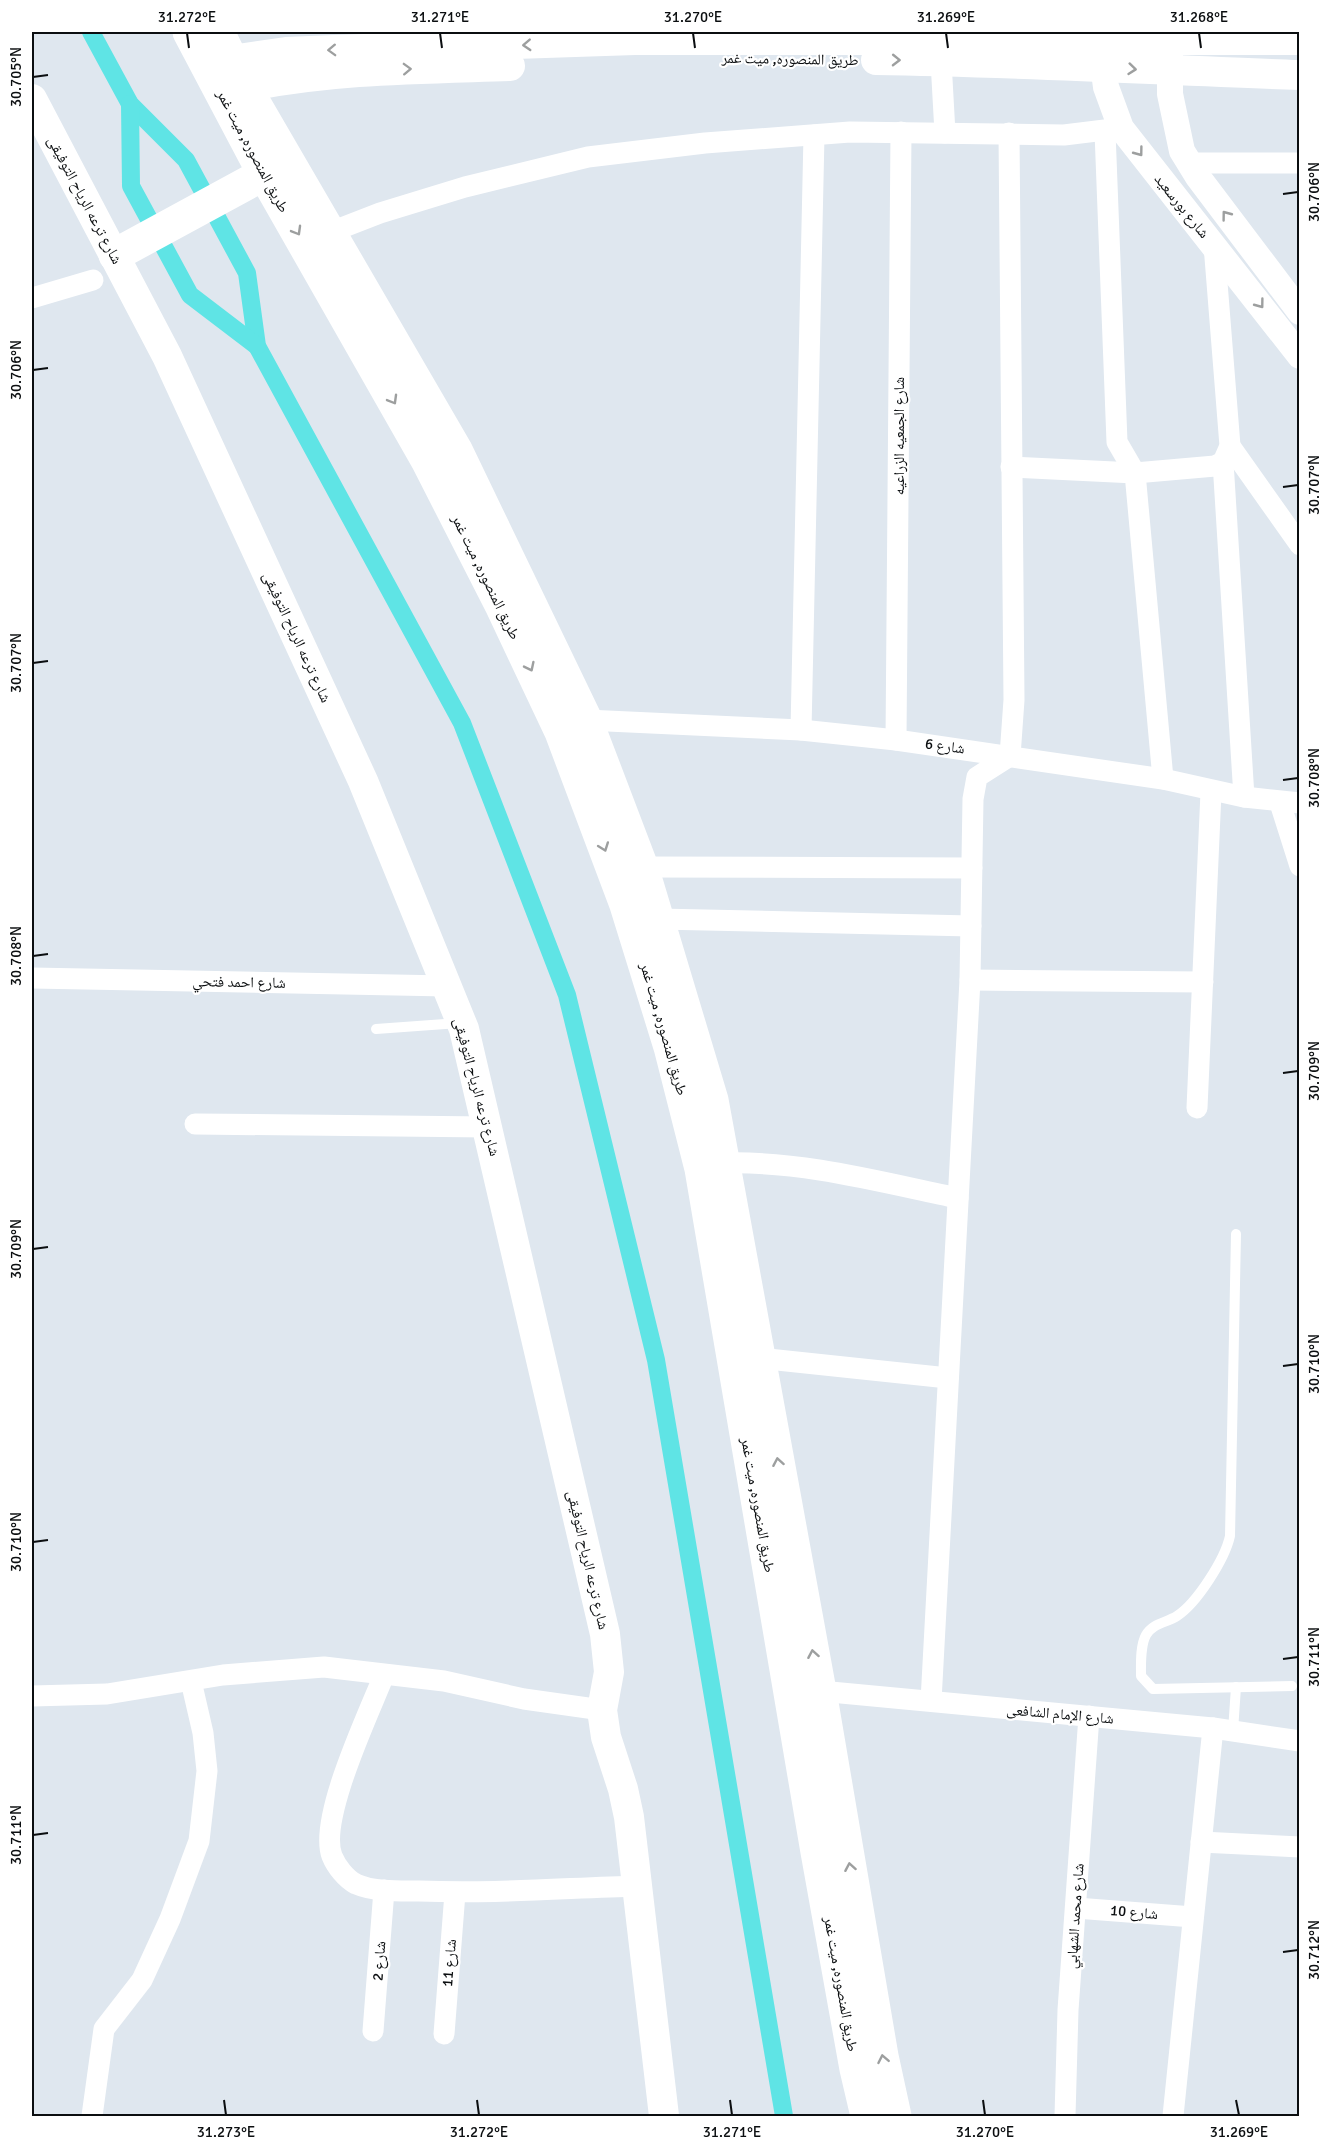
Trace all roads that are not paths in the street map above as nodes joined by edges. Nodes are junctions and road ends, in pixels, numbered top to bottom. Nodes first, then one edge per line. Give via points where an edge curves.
1 (189, 32) edge
2 (1253, 36) edge
3 (416, 39) edge
4 (1299, 40) edge
5 (1171, 41) junction
6 (1101, 46) edge
7 (231, 59) edge
8 (941, 61) junction
9 (290, 65) junction
10 (1168, 72) junction
11 (1299, 75) edge
12 (32, 99) edge
13 (1113, 130) junction
14 (901, 132) junction
15 (945, 133) junction
16 (1009, 133) junction
17 (814, 135) junction
18 (1189, 163) junction
19 (1299, 163) edge
20 (264, 174) junction
21 (331, 232) junction
22 (1214, 245) junction
23 (127, 249) junction
24 (1255, 253) junction
25 (1234, 270) junction
26 (93, 280) dead end
27 (32, 298) edge
28 (1299, 312) edge
29 (1299, 356) edge
30 (1227, 454) junction
31 (1011, 467) junction
32 (1135, 473) junction
33 (1299, 545) edge
34 (574, 726) junction
35 (801, 730) junction
36 (896, 740) junction
37 (1010, 756) junction
38 (1163, 779) junction
39 (1211, 792) junction
40 (1244, 798) junction
41 (1290, 803) edge
42 (1299, 866) edge
43 (642, 867) junction
44 (972, 868) junction
45 (658, 919) junction
46 (971, 926) junction
47 (32, 978) edge
48 (970, 980) junction
49 (1203, 982) junction
50 (447, 986) junction
51 (462, 1023) junction
52 (376, 1029) dead end
53 (1197, 1108) dead end
54 (195, 1124) dead end
55 (488, 1127) junction
56 (724, 1163) junction
57 (958, 1198) junction
58 (1236, 1234) dead end
59 (759, 1358) junction
60 (948, 1378) junction
61 (384, 1675) junction
62 (191, 1681) junction
63 (1292, 1686) dead end
64 (1236, 1687) junction
65 (36, 1689) edge
66 (820, 1691) junction
67 (931, 1701) junction
68 (602, 1710) junction
69 (1089, 1716) junction
70 (1223, 1730) junction
71 (1299, 1741) edge
72 (1201, 1842) junction
73 (1299, 1847) edge
74 (638, 1886) junction
75 (384, 1890) junction
76 (455, 1893) junction
77 (1076, 1908) junction
78 (1193, 1917) junction
79 (374, 2031) dead end
80 (444, 2034) dead end
81 (92, 2116) edge
82 (664, 2116) edge
83 (867, 2116) edge
84 (895, 2116) edge
85 (1065, 2116) edge
86 (1173, 2116) edge

1 - 20 highway, طريق المنصوره, ميت غمر
2 - 4 main road, طريق المنصوره, ميت غمر
2 - 5 main road, طريق المنصوره, ميت غمر
6 -> 3 main road, طريق المنصوره, ميت غمر
3 -> 9 main road, طريق المنصوره, ميت غمر via 367,45
5 - 6 main road, طريق المنصوره, ميت غمر
5 - 10 street, شارع بورسعيد
6 - 8 main road, طريق المنصوره, ميت غمر
6 -> 10 main road, طريق المنصوره, ميت غمر
6 - 13 street, شارع بورسعيد
7 - 9 main road, طريق المنصوره, ميت غمر
7 - 21 highway, طريق المنصوره, ميت غمر
9 -> 8 main road, طريق المنصوره, ميت غمر via 638,57
8 - 15 street
10 - 11 main road, طريق المنصوره, ميت غمر
10 - 18 street, شارع بورسعيد via 1178,138
12 - 23 main road, شارع ترعه الرياح التوفيقى
13 - 16 street via 1064,135
13 -> 22 street, شارع بورسعيد
13 - 32 street via 1117,442
14 - 15 street
14 - 17 street
14 - 36 street, شارع الجمعيه الزراعيه
15 - 16 street
16 - 31 street
17 - 21 street via 588,157 465,187
17 - 35 street
18 - 19 street
24 -> 18 street, شارع بورسعيد
20 - 23 highway
20 -> 34 highway, طريق المنصوره, ميت غمر
21 - 34 highway, طريق المنصوره, ميت غمر via 456,450
22 - 25 street, شارع بورسعيد
22 - 30 street
23 - 50 main road, شارع ترعه الرياح التوفيقى via 167,356 363,781
24 - 25 street
24 - 28 street, شارع بورسعيد
25 -> 29 street, شارع بورسعيد
26 - 27 street
30 - 32 street via 1215,466
30 - 33 street
30 - 40 street
31 - 32 street
31 - 37 street via 1014,700
32 - 38 street
34 - 35 street, شارع 6
34 - 43 highway, طريق المنصوره, ميت غمر
34 -> 83 highway, طريق المنصوره, ميت غمر via 679,1078 698,1159 819,1863
35 - 36 street, شارع 6
36 - 37 street, شارع 6
37 - 38 street, شارع 6
37 - 44 street via 977,777
38 - 39 street, شارع 6
39 - 40 street, شارع 6
39 - 49 street
40 - 41 street, شارع 6
41 - 42 street
43 - 44 street
43 - 45 highway, طريق المنصوره, ميت غمر
44 - 46 street
45 - 46 street
45 - 56 highway, طريق المنصوره, ميت غمر via 704,1069
46 - 48 street
47 - 50 street, شارع احمد فتحي
48 - 49 street
48 - 57 street
49 - 53 street
50 - 51 main road, شارع ترعه الرياح التوفيقى
51 - 52 lane
51 - 55 main road, شارع ترعه الرياح التوفيقى
54 - 55 street
55 - 68 main road, شارع ترعه الرياح التوفيقى via 605,1634 609,1672
56 - 57 street via 814,1167
56 - 59 highway, طريق المنصوره, ميت غمر
57 - 60 street
58 - 64 lane via 1228,1545 1187,1608 1148,1632 1142,1644 1141,1670 1144,1682 1153,1689
59 - 60 street
66 -> 59 highway, طريق المنصوره, ميت غمر
60 - 67 street
61 - 62 street via 324,1667 276,1669
61 - 68 street via 444,1681 524,1700
61 - 75 street via 339,1788 330,1835 332,1856 343,1874 356,1884
62 - 65 street via 107,1694
62 - 81 street via 207,1771 199,1841 142,1980 104,2029
63 - 64 lane
64 - 70 lane
66 - 67 street, شارع الإمام الشافعى
84 -> 66 highway, طريق المنصوره, ميت غمر
67 - 69 street, شارع الإمام الشافعى
68 - 74 main road, شارع ترعه الرياح التوفيقى via 629,1817
69 - 70 street, شارع الإمام الشافعى
69 - 77 street, شارع محمد الشهابي
70 - 71 street, شارع الإمام الشافعى
70 - 72 street
72 - 73 street
72 - 78 street
74 - 76 street
74 - 82 main road, شارع ترعه الرياح التوفيقى
75 - 76 street
75 - 79 street, شارع 2
76 - 80 street, شارع 11
77 - 78 street, شارع 10
77 - 85 street, شارع محمد الشهابي
78 - 86 street

